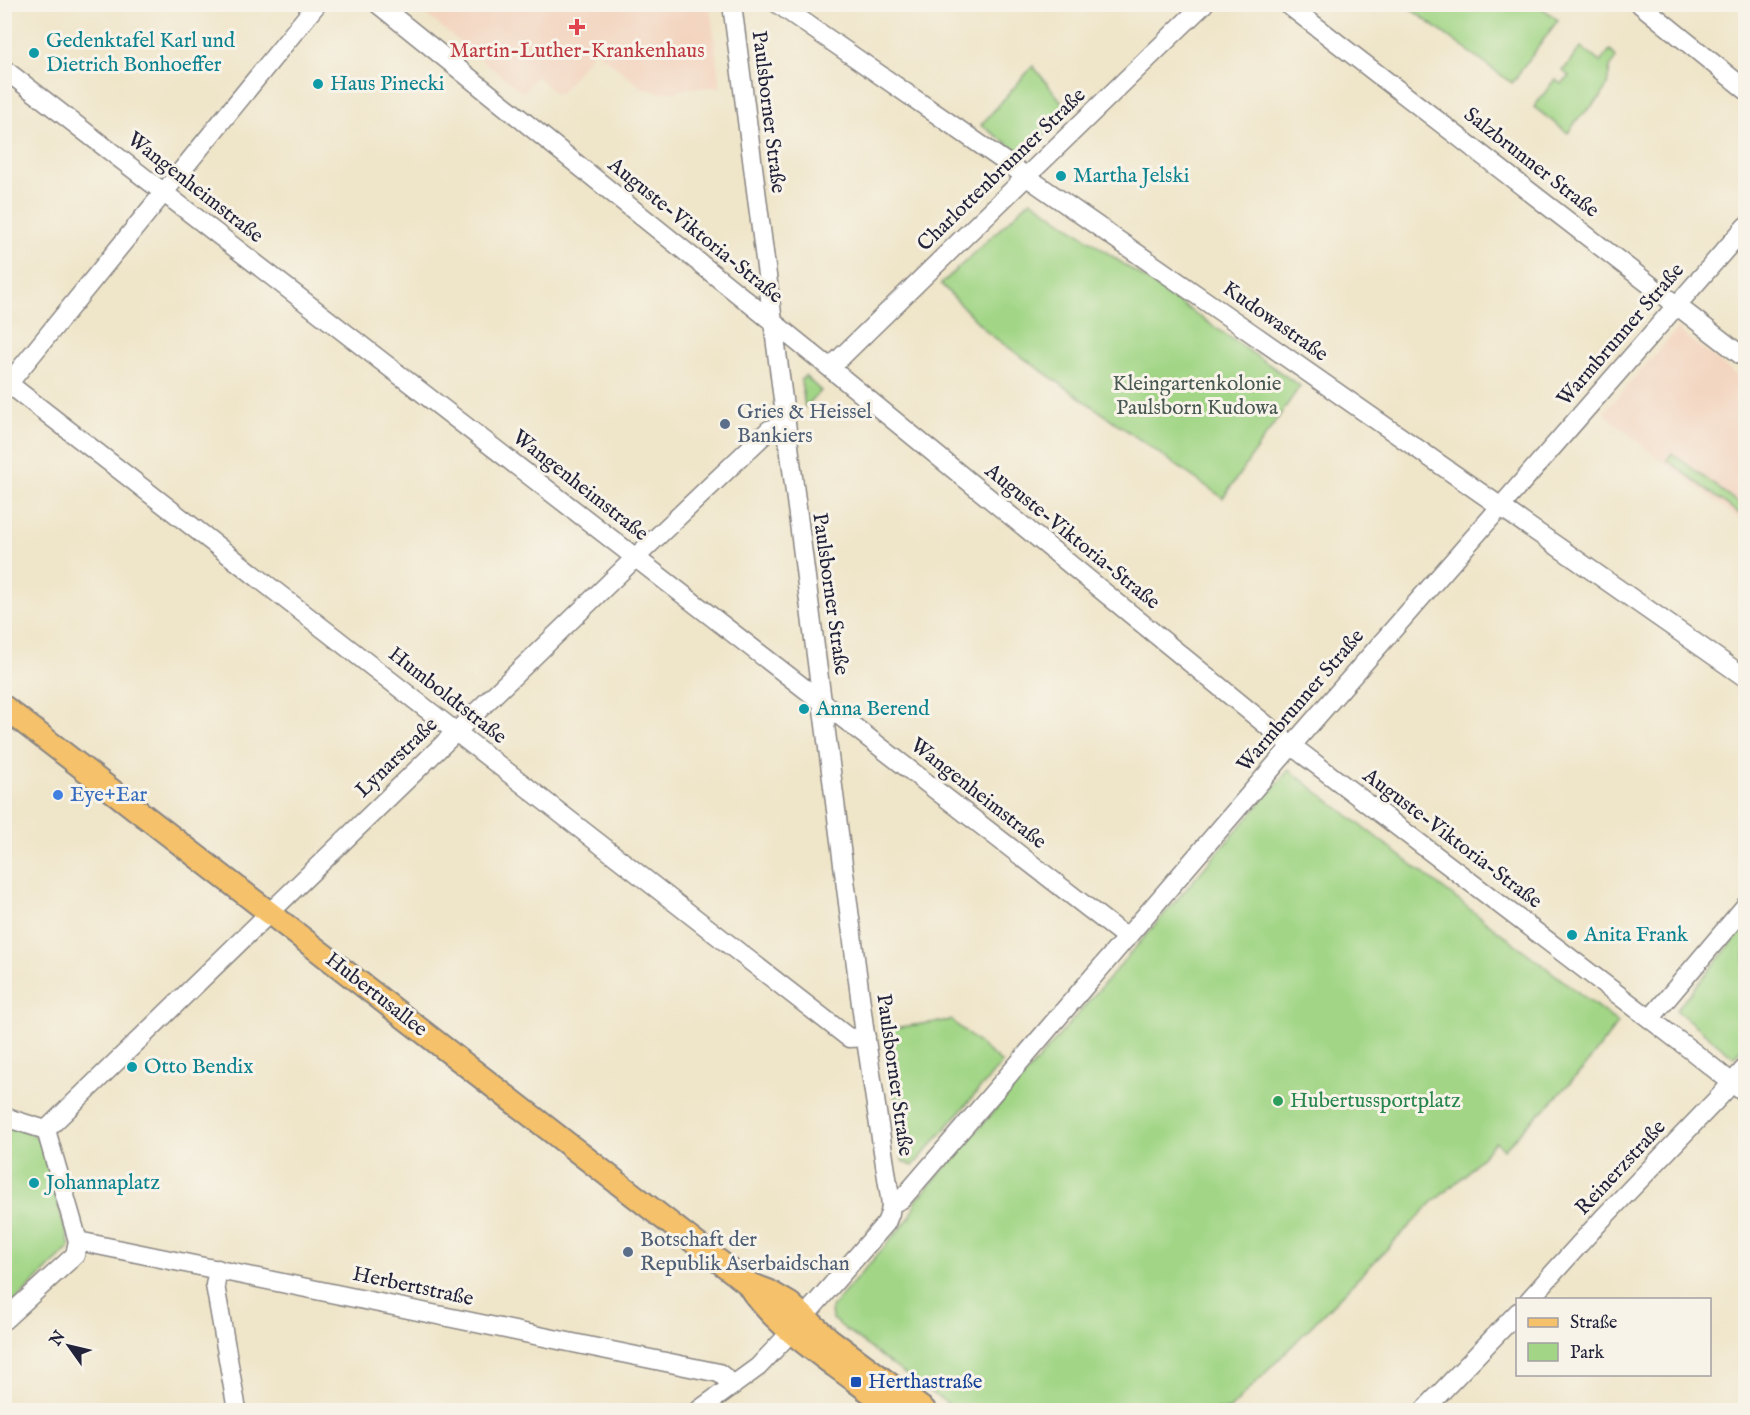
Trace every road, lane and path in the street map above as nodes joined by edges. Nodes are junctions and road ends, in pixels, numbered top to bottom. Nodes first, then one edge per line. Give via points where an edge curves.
1 (317, 4) edge
2 (378, 4) edge
3 (732, 4) edge
4 (778, 4) edge
5 (1204, 4) edge
6 (1287, 4) edge
7 (1640, 4) edge
8 (4, 69) edge
9 (1746, 90) edge
10 (1026, 176) junction
11 (165, 193) junction
12 (1746, 226) edge
13 (1677, 304) junction
14 (774, 323) junction
15 (1746, 359) edge
16 (831, 368) junction
17 (6, 384) edge
18 (786, 425) junction
19 (1501, 507) junction
20 (635, 558) junction
21 (1746, 678) edge
22 (822, 703) junction
23 (4, 707) edge
24 (456, 732) junction
25 (1293, 746) junction
26 (1746, 905) edge
27 (270, 912) junction
28 (1127, 938) junction
29 (1650, 1019) junction
30 (866, 1036) junction
31 (1746, 1067) edge
32 (1739, 1088) edge
33 (4, 1117) edge
34 (46, 1130) junction
35 (891, 1204) junction
36 (78, 1241) junction
37 (218, 1269) junction
38 (1530, 1298) edge
39 (1516, 1314) edge
40 (4, 1320) edge
41 (798, 1325) junction
42 (734, 1385) junction
43 (237, 1410) edge
44 (699, 1410) edge
45 (896, 1410) edge
46 (924, 1410) edge
47 (1424, 1410) edge

1 - 11 street
2 - 14 street, Auguste-Viktoria-Straße
3 - 14 street, Paulsborner Straße
4 - 10 street, Kudowastraße
5 - 10 street, Charlottenbrunner Straße
6 - 13 street, Salzbrunner Straße
7 - 9 street
8 - 11 street, Wangenheimstraße
10 - 16 street, Charlottenbrunner Straße
10 - 19 street, Kudowastraße
11 - 17 street
11 - 20 street, Wangenheimstraße
12 - 13 street, Warmbrunner Straße
13 - 15 street, Salzbrunner Straße
13 - 19 street, Warmbrunner Straße
14 - 16 street, Auguste-Viktoria-Straße
14 - 18 street, Paulsborner Straße
16 - 25 street, Auguste-Viktoria-Straße
17 - 24 street, Humboldtstraße
18 - 20 street, Lynarstraße via 769,430
18 - 22 street, Paulsborner Straße
19 - 21 street, Kudowastraße
19 - 25 street, Warmbrunner Straße
20 - 22 street, Wangenheimstraße
20 - 24 street, Lynarstraße
22 - 28 street, Wangenheimstraße
22 - 30 street, Paulsborner Straße
23 - 27 main road, Hubertusallee
24 - 27 street, Lynarstraße
24 - 30 street, Humboldtstraße via 849,1038
25 - 28 street, Warmbrunner Straße
25 - 29 street, Auguste-Viktoria-Straße
26 - 29 street
27 - 34 street, Lynarstraße
27 - 41 main road, Hubertusallee via 747,1283 759,1301
28 - 35 street, Warmbrunner Straße via 902,1199
29 - 32 street, Auguste-Viktoria-Straße
30 - 35 street, Paulsborner Straße
31 - 32 street, Reinerzstraße
32 - 38 street, Reinerzstraße via 1604,1218
33 - 34 street
34 - 36 street
35 - 41 street, Paulsborner Straße via 886,1223
36 - 37 street, Herbertstraße
36 - 40 street via 75,1255
37 - 42 street, Herbertstraße via 719,1373
37 - 43 street via 215,1285
39 - 47 street
41 - 42 street via 758,1367
41 - 45 main road, Hubertusallee via 873,1395
41 - 46 main road, Hubertusallee via 829,1339
42 - 44 street

